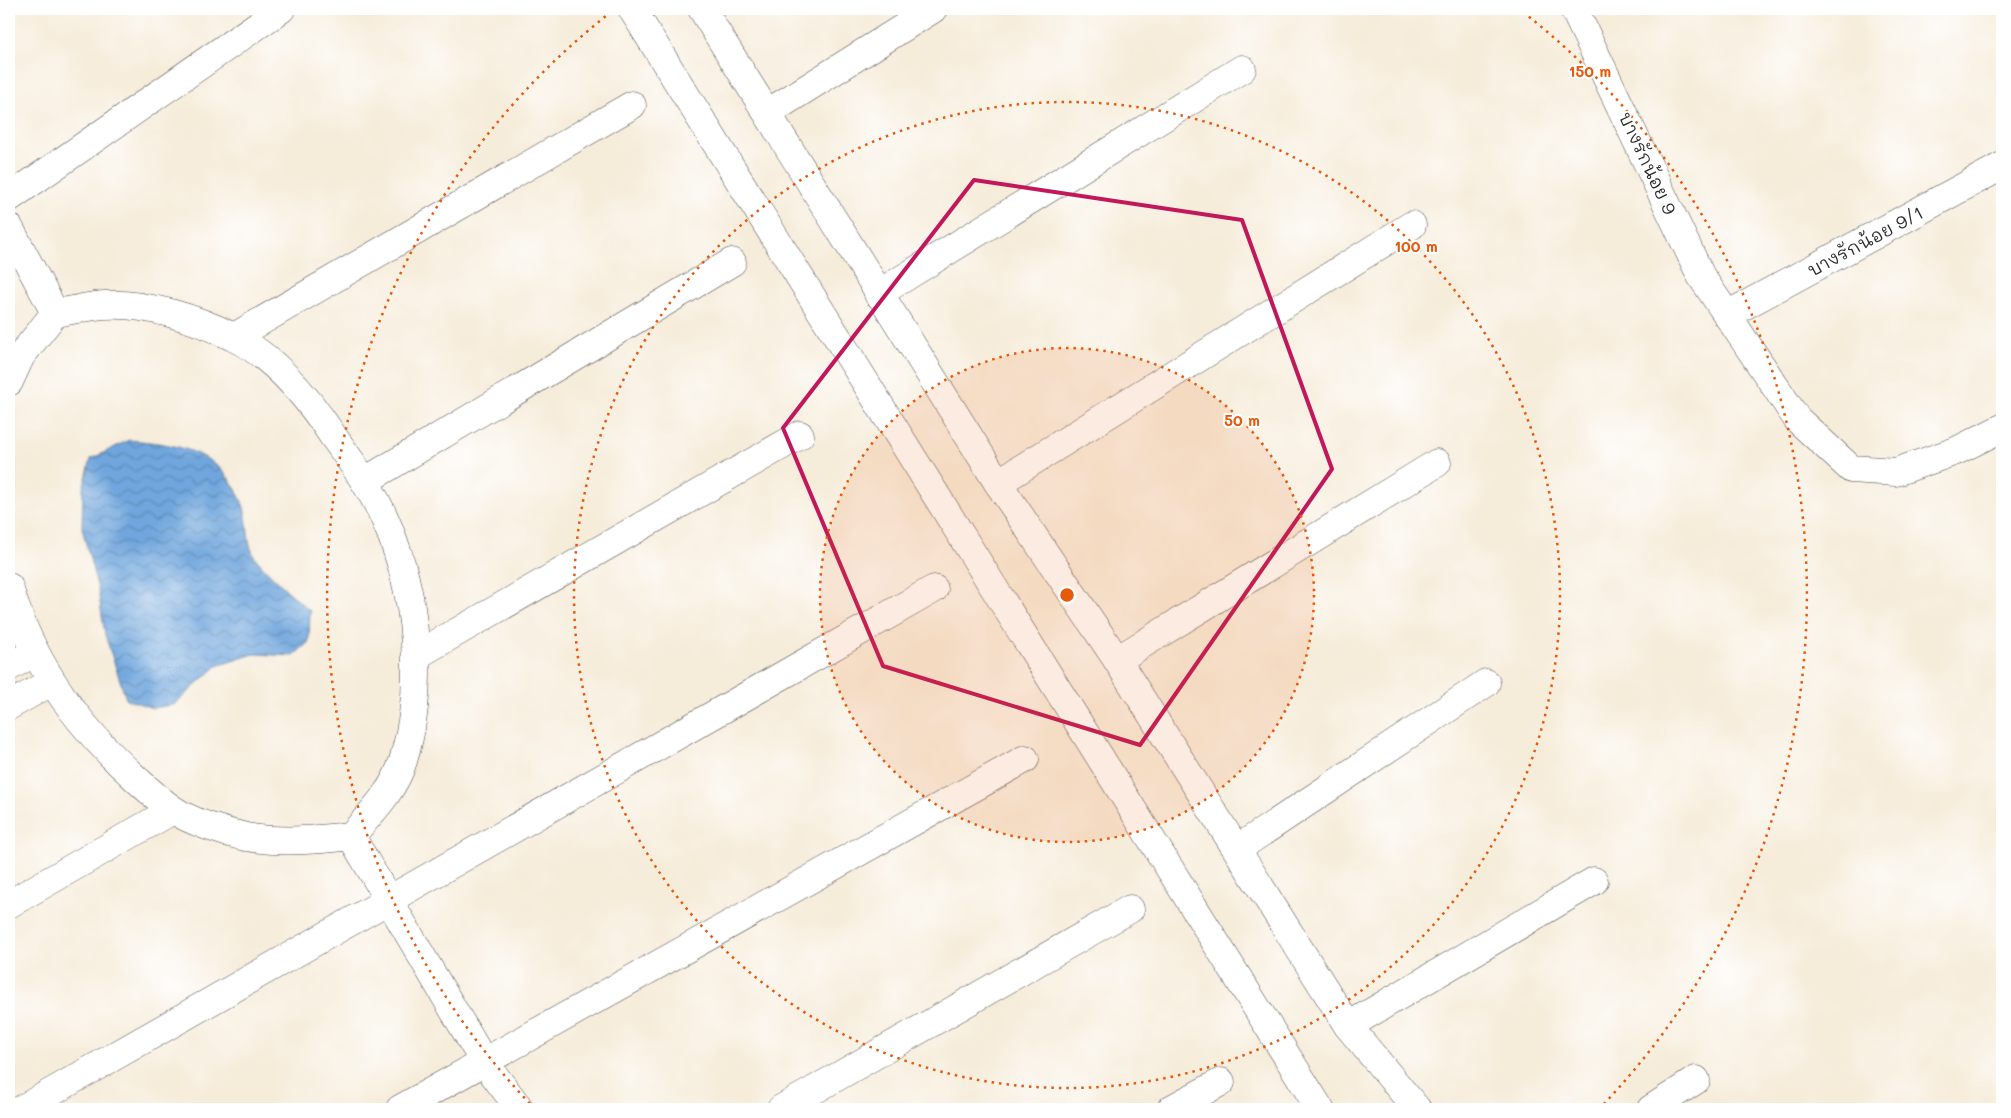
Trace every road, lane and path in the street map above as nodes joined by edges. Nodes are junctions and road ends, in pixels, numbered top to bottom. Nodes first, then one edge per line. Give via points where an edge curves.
1 (281, 9) edge
2 (632, 9) edge
3 (702, 9) edge
4 (933, 9) edge
5 (1574, 9) edge
6 (1242, 69) dead end
7 (632, 105) dead end
8 (768, 112) junction
9 (2002, 166) edge
10 (9, 198) edge
11 (1412, 225) dead end
12 (9, 227) edge
13 (732, 262) dead end
14 (878, 294) junction
15 (55, 313) junction
16 (1727, 315) junction
17 (234, 337) junction
18 (9, 382) edge
19 (2002, 428) edge
20 (800, 435) dead end
21 (1437, 463) dead end
22 (365, 482) junction
23 (998, 483) junction
24 (9, 587) edge
25 (934, 589) dead end
26 (36, 652) junction
27 (417, 655) junction
28 (1118, 660) junction
29 (9, 667) edge
30 (52, 682) junction
31 (1486, 683) dead end
32 (9, 706) edge
33 (1025, 760) dead end
34 (174, 810) junction
35 (351, 836) junction
36 (1237, 849) junction
37 (1594, 881) dead end
38 (388, 900) junction
39 (9, 904) edge
40 (1130, 910) dead end
41 (1348, 1026) junction
42 (484, 1062) junction
43 (1696, 1080) dead end
44 (1221, 1082) dead end
45 (22, 1109) edge
46 (400, 1109) edge
47 (520, 1109) edge
48 (781, 1109) edge
49 (1171, 1109) edge
50 (1320, 1109) edge
51 (1417, 1109) edge
52 (1651, 1109) edge

1 - 10 street
2 - 50 street
3 - 8 street
4 - 8 street
5 - 16 street, บางรักน้อย 9 via 1701,276
6 - 14 street
7 - 17 street
8 - 14 street
9 - 16 street, บางรักน้อย 9/1
11 - 23 street
12 - 15 street
13 - 22 street
14 - 23 street
15 - 17 street via 105,305 155,309
15 - 18 street via 21,356
16 - 19 street, บางรักน้อย 9 via 1797,419 1851,469 1896,472 1956,451
17 - 22 street via 271,362 316,409
20 - 27 street
21 - 28 street
22 - 27 street via 387,524 405,584
23 - 28 street
24 - 26 street via 15,608
25 - 38 street
26 - 29 street
26 - 30 street
27 - 35 street via 410,728 403,762 385,798
28 - 36 street
30 - 32 street
30 - 34 street via 112,756
31 - 36 street
33 - 42 street
34 - 35 street via 244,836 280,841
34 - 39 street
35 - 38 street
36 - 41 street
37 - 41 street
38 - 42 street
38 - 45 street
40 - 48 street
41 - 51 street
42 - 46 street
42 - 47 street
43 - 52 street
44 - 49 street

